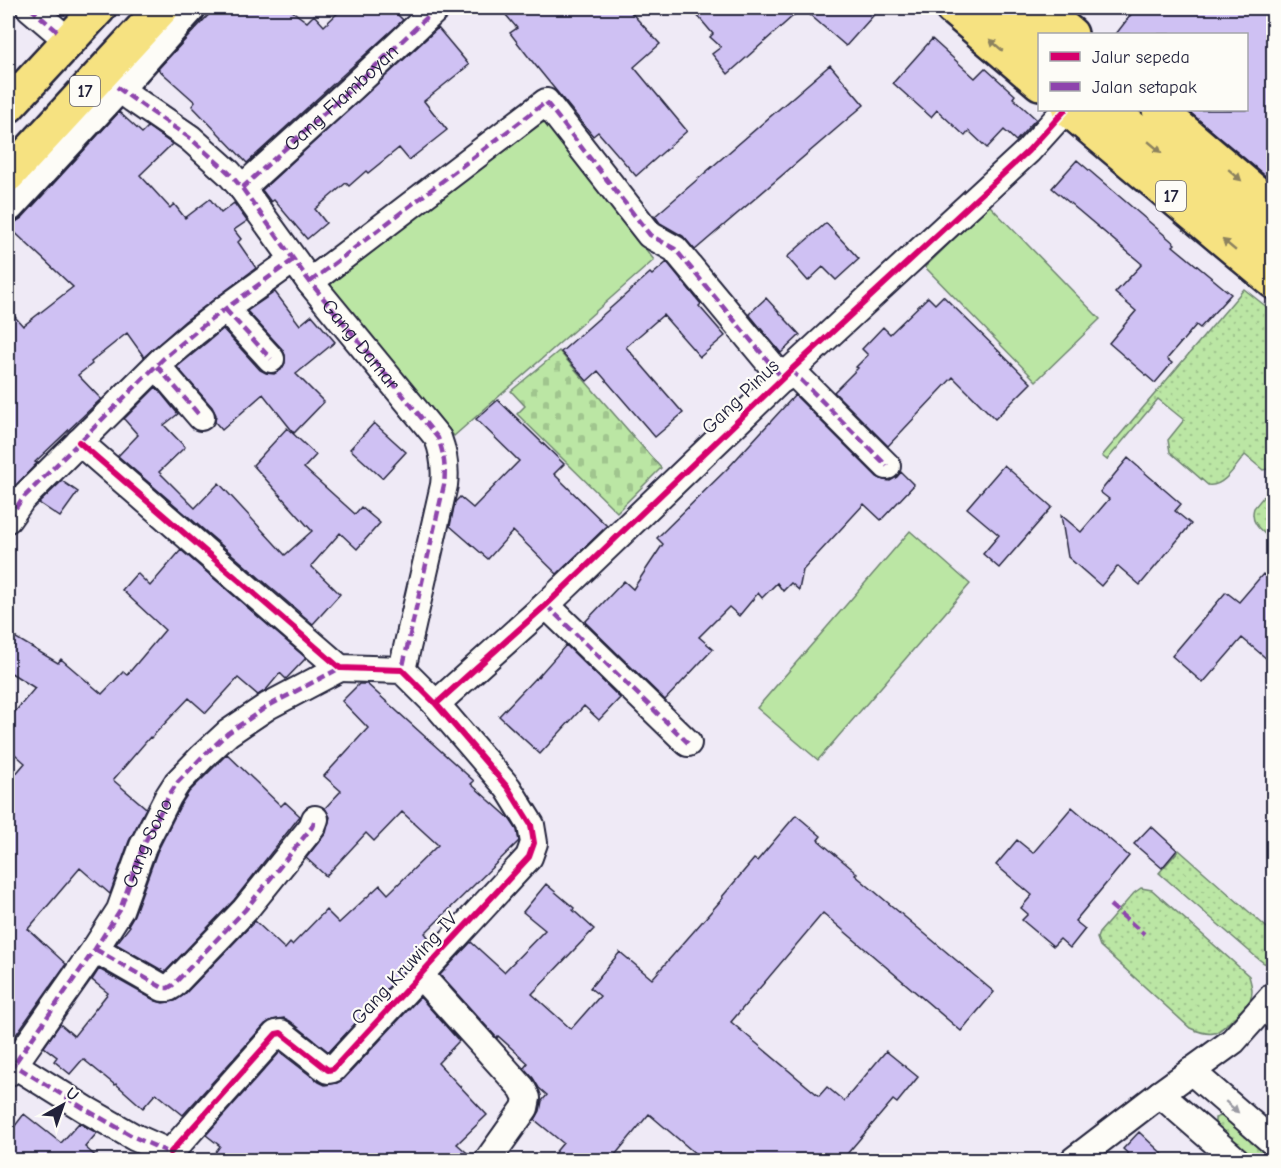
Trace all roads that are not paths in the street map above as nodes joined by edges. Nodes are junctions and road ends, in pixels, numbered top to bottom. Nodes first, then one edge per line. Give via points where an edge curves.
1 (30, 8) edge
2 (79, 8) edge
3 (99, 8) edge
4 (131, 8) edge
5 (162, 8) edge
6 (188, 8) edge
7 (437, 8) edge
8 (952, 8) edge
9 (991, 8) edge
10 (1039, 8) edge
11 (57, 31) junction
12 (1070, 33) edge
13 (1038, 47) edge
14 (1038, 81) edge
15 (8, 82) edge
16 (117, 87) junction
17 (8, 106) edge
18 (1066, 111) edge
19 (1068, 111) edge
20 (1112, 111) edge
21 (1160, 111) edge
22 (8, 142) edge
23 (8, 175) edge
24 (242, 188) junction
25 (1272, 202) edge
26 (8, 205) edge
27 (1274, 247) edge
28 (293, 260) junction
29 (310, 282) junction
30 (1274, 282) edge
31 (225, 309) junction
32 (271, 359) dead end
33 (157, 366) junction
34 (787, 374) junction
35 (201, 417) dead end
36 (79, 442) junction
37 (887, 466) dead end
38 (8, 519) edge
39 (546, 605) junction
40 (340, 668) junction
41 (402, 670) junction
42 (436, 704) junction
43 (688, 744) dead end
44 (315, 819) dead end
45 (95, 949) junction
46 (420, 975) junction
47 (1274, 995) edge
48 (9, 1066) edge
49 (1191, 1071) junction
50 (1160, 1094) junction
51 (1274, 1143) edge
52 (171, 1157) edge
53 (488, 1161) edge
54 (1074, 1161) edge
55 (1236, 1161) edge

1 - 11 street
2 - 11 street
3 - 17 highway, 17
4 - 22 highway, 17
5 - 23 highway, 17
6 - 16 street
7 - 24 street, Gang Flamboyan
14 -> 8 highway
9 - 13 highway
10 - 12 highway
11 - 15 street
16 - 24 street, Gang Damar via 190,138
16 - 26 street
18 - 34 street, Gang Pinus via 1028,151
30 -> 19 highway, 17
20 -> 27 highway, 17
21 -> 25 highway
24 - 28 street, Gang Damar
28 - 29 street, Gang Damar
28 - 31 street
29 - 34 street via 546,102 650,235 675,249
29 - 41 street, Gang Damar via 438,438 443,452 444,485
31 - 32 street
31 - 33 street
33 - 35 street
33 - 36 street
34 - 37 street
34 - 39 street, Gang Pinus
36 - 38 street
36 - 40 street
39 - 42 street, Gang Pinus
39 - 43 street
40 - 41 street
40 - 45 street, Gang Sono via 268,706 228,733 177,783 143,846 120,910
41 - 42 street, Gang Kruwing IV
42 - 46 street, Gang Kruwing IV via 508,788 531,825 534,843 529,857
44 - 45 street via 245,909 168,988
45 - 48 street, Gang Sono
46 - 52 street, Gang Kruwing IV via 333,1069 328,1070 281,1033 276,1034
46 - 53 street via 527,1098 525,1108
47 - 49 street via 1233,1041
48 - 52 street
49 - 50 street
49 -> 51 street
50 - 54 street
50 - 55 street

